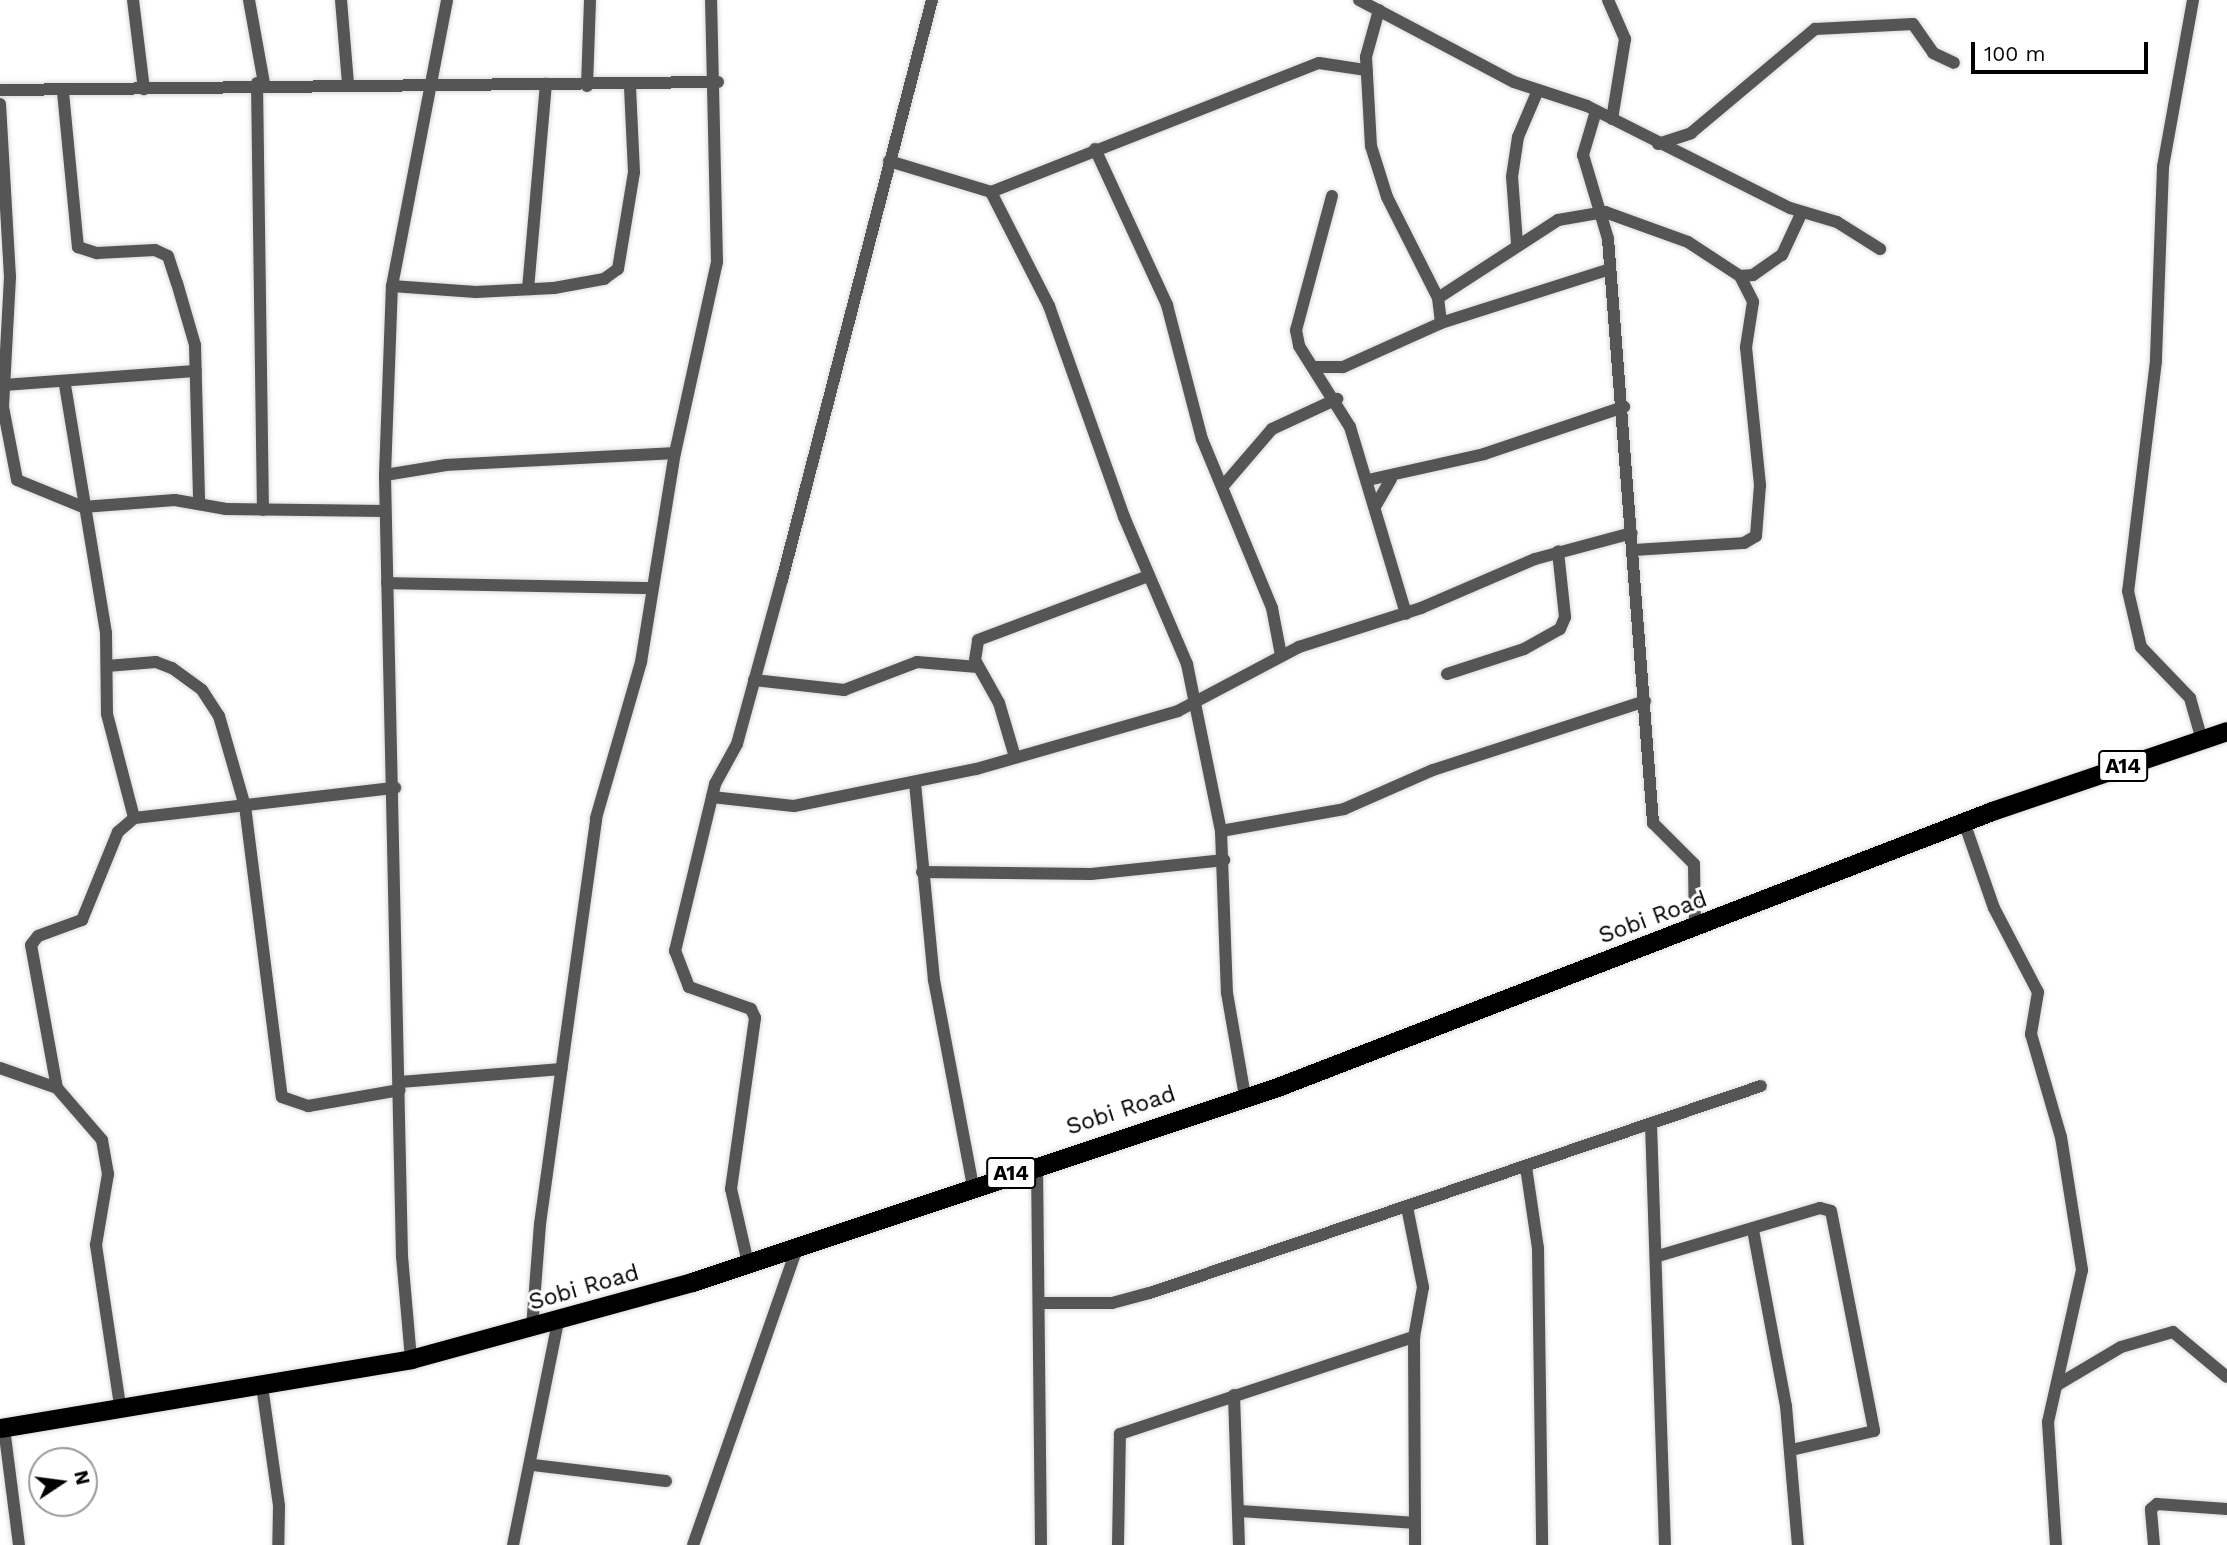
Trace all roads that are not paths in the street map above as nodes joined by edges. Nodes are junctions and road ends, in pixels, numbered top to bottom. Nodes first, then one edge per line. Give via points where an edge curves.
1 (133, 0) edge
2 (249, 0) edge
3 (341, 0) edge
4 (447, 0) edge
5 (590, 0) edge
6 (711, 0) edge
7 (932, 0) edge
8 (1359, 0) edge
9 (1608, 0) edge
10 (2193, 0) edge
11 (1379, 10) junction
12 (1954, 63) dead end
13 (1366, 70) junction
14 (718, 82) junction
15 (261, 83) junction
16 (348, 83) junction
17 (546, 84) junction
18 (427, 86) junction
19 (587, 86) junction
20 (630, 88) junction
21 (144, 89) junction
22 (0, 90) edge
23 (1538, 90) junction
24 (63, 92) junction
25 (0, 104) edge
26 (1596, 111) junction
27 (1612, 119) junction
28 (1658, 144) junction
29 (1096, 149) junction
30 (889, 161) junction
31 (1, 177) edge
32 (991, 192) junction
33 (1332, 196) dead end
34 (1605, 212) junction
35 (1802, 212) junction
36 (1517, 243) junction
37 (1880, 249) dead end
38 (1610, 269) junction
39 (1740, 276) junction
40 (392, 286) junction
41 (528, 289) junction
42 (1438, 298) junction
43 (1441, 323) junction
44 (1314, 367) junction
45 (1335, 369) junction
46 (195, 372) junction
47 (3, 385) junction
48 (65, 385) junction
49 (1334, 394) junction
50 (1624, 407) junction
51 (675, 453) junction
52 (385, 475) junction
53 (1391, 479) junction
54 (1368, 480) junction
55 (1223, 486) junction
56 (199, 502) junction
57 (1376, 505) junction
58 (83, 507) junction
59 (262, 510) junction
60 (385, 511) junction
61 (1632, 533) junction
62 (1632, 550) junction
63 (1558, 551) junction
64 (1148, 576) junction
65 (387, 583) junction
66 (651, 588) junction
67 (1406, 614) junction
68 (1281, 655) junction
69 (107, 666) junction
70 (978, 667) junction
71 (1447, 674) dead end
72 (754, 680) junction
73 (1193, 700) junction
74 (1645, 701) junction
75 (2227, 732) edge
76 (2202, 740) junction
77 (1015, 757) junction
78 (915, 783) junction
79 (395, 788) junction
80 (712, 797) junction
81 (245, 806) junction
82 (134, 818) junction
83 (1964, 822) junction
84 (1221, 831) junction
85 (1224, 860) junction
86 (922, 872) junction
87 (1695, 928) junction
88 (0, 1068) edge
89 (561, 1069) junction
90 (400, 1086) junction
91 (1761, 1086) dead end
92 (57, 1088) junction
93 (1245, 1096) junction
94 (1651, 1124) junction
95 (1037, 1164) junction
96 (1526, 1167) junction
97 (973, 1187) junction
98 (1407, 1207) junction
99 (1753, 1230) junction
100 (797, 1248) junction
101 (1658, 1255) junction
102 (748, 1263) junction
103 (1039, 1303) junction
104 (558, 1322) junction
105 (532, 1328) junction
106 (1414, 1336) junction
107 (411, 1359) junction
108 (2227, 1377) edge
109 (2057, 1385) junction
110 (262, 1386) junction
111 (1234, 1395) junction
112 (120, 1405) junction
113 (2, 1428) edge
114 (1791, 1450) junction
115 (533, 1465) junction
116 (666, 1481) dead end
117 (2227, 1509) edge
118 (1239, 1511) junction
119 (1415, 1523) junction
120 (19, 1545) edge
121 (278, 1545) edge
122 (513, 1545) edge
123 (693, 1545) edge
124 (1041, 1545) edge
125 (1118, 1545) edge
126 (1239, 1545) edge
127 (1415, 1545) edge
128 (1542, 1545) edge
129 (1665, 1545) edge
130 (1798, 1545) edge
131 (2056, 1545) edge
132 (2154, 1545) edge

1 - 21 street
2 - 15 street
3 - 16 street
4 - 18 street
5 - 19 street
6 - 14 street
7 - 30 street
8 - 11 street
9 - 27 street via 1625,39
10 - 76 street via 2163,167 2156,361 2128,591 2141,647 2189,698
11 - 13 street
11 - 23 street
12 - 28 street via 1933,53 1913,24 1815,29 1691,133
13 - 29 street via 1319,63
13 - 42 street via 1378,173
14 - 20 street
14 - 51 street via 717,262
15 - 16 street
15 - 21 street
15 - 59 street
16 - 18 street
17 - 18 street
17 - 19 street
17 - 41 street
18 - 40 street
19 - 20 street
20 - 41 street via 634,172 624,258 604,279
21 - 24 street
22 - 24 street
23 - 26 street
23 - 36 street via 1518,137 1512,177
24 - 46 street via 78,247 97,253 155,250 167,256 195,345
25 - 31 street
26 - 27 street
26 - 34 street via 1583,155
27 - 28 street
28 - 35 street
29 - 32 street
29 - 55 street via 1167,305 1202,439
30 - 32 street
30 - 72 street
31 - 47 street via 10,277
32 - 64 street via 1049,306
33 - 44 street via 1296,330
34 - 36 street via 1558,220
34 - 38 street
34 - 39 street via 1688,242
35 - 37 street via 1837,222
35 - 39 street via 1782,255 1753,275
36 - 42 street
38 - 43 street
38 - 50 street
39 - 62 street via 1753,302 1746,347 1760,485 1756,536 1744,543
40 - 41 street
40 - 52 street
42 - 43 street
43 - 45 street
44 - 45 street
44 - 49 street
45 - 49 street
46 - 48 street
46 - 56 street
47 - 48 street
47 - 58 street via 7,453 17,480
48 - 58 street
49 - 54 street
49 - 55 street via 1272,429
50 - 53 street
50 - 61 street
51 - 52 street via 446,464
51 - 66 street
52 - 60 street
53 - 54 street
53 - 57 street
54 - 57 street
55 - 68 street via 1272,608
56 - 58 street
56 - 59 street
57 - 67 street
58 - 69 street
59 - 60 street
60 - 65 street
61 - 62 street
61 - 63 street
62 - 74 street
63 - 67 street
63 - 71 street via 1565,617 1560,629 1524,649
64 - 70 street via 978,640
64 - 73 street via 1187,664
65 - 66 street
65 - 79 street
66 - 89 street via 641,662 596,817
67 - 68 street
68 - 73 street
69 - 81 street via 156,662 202,690 219,716
69 - 82 street via 107,715
70 - 72 street via 917,662 844,690
70 - 77 street via 999,702
72 - 80 street via 737,744
73 - 77 street via 1178,711
73 - 84 street
74 - 84 street via 1433,770 1343,808
74 - 87 street via 1653,823 1694,864
75 - 76 highway, Sobi Road / A14
76 - 83 highway, Sobi Road / A14
77 - 78 street
78 - 80 street via 794,806
78 - 86 street
79 - 81 street
79 - 90 street
80 - 102 street via 675,951 689,987 751,1009 755,1018 731,1189
81 - 82 street via 163,810
81 - 90 street via 282,1097 308,1106
82 - 92 street via 118,832 82,920 38,936 31,945
83 - 87 highway, Sobi Road / A14
83 - 109 street via 1994,908 2038,992 2031,1034 2061,1137 2082,1270
84 - 85 street
85 - 86 street via 1091,874
85 - 93 street via 1227,993
86 - 97 street via 939,1007
87 - 93 highway, Sobi Road / A14
88 - 92 street
89 - 90 street
89 - 105 street
90 - 107 street via 402,1255
91 - 94 street
92 - 112 street via 87,1116 107,1153 96,1245
93 - 95 highway, Sobi Road / A14
94 - 96 street
94 - 101 street
95 - 97 highway, Sobi Road / A14
95 - 103 street
96 - 98 street
96 - 128 street via 1538,1248
97 - 100 highway, Sobi Road / A14
98 - 103 street via 1112,1303
98 - 106 street via 1423,1287
99 - 101 street
99 - 114 street
99 - 114 street via 1831,1211 1870,1400 1873,1434
100 - 102 highway, Sobi Road / A14
100 - 123 street
101 - 129 street
102 - 104 highway, Sobi Road / A14
103 - 124 street
104 - 105 highway, Sobi Road / A14
104 - 115 street
105 - 107 highway, Sobi Road / A14
106 - 111 street
106 - 119 street
107 - 110 highway, Sobi Road / A14
108 - 109 street via 2173,1332 2121,1347
109 - 131 street via 2048,1430
110 - 112 highway, Sobi Road / A14
110 - 121 street via 279,1506
111 - 118 street
111 - 125 street via 1120,1434
112 - 113 highway, Sobi Road / A14
113 - 120 street
114 - 130 street
115 - 116 street
115 - 122 street
117 - 132 street via 2157,1504 2151,1509
118 - 119 street
118 - 126 street
119 - 127 street

